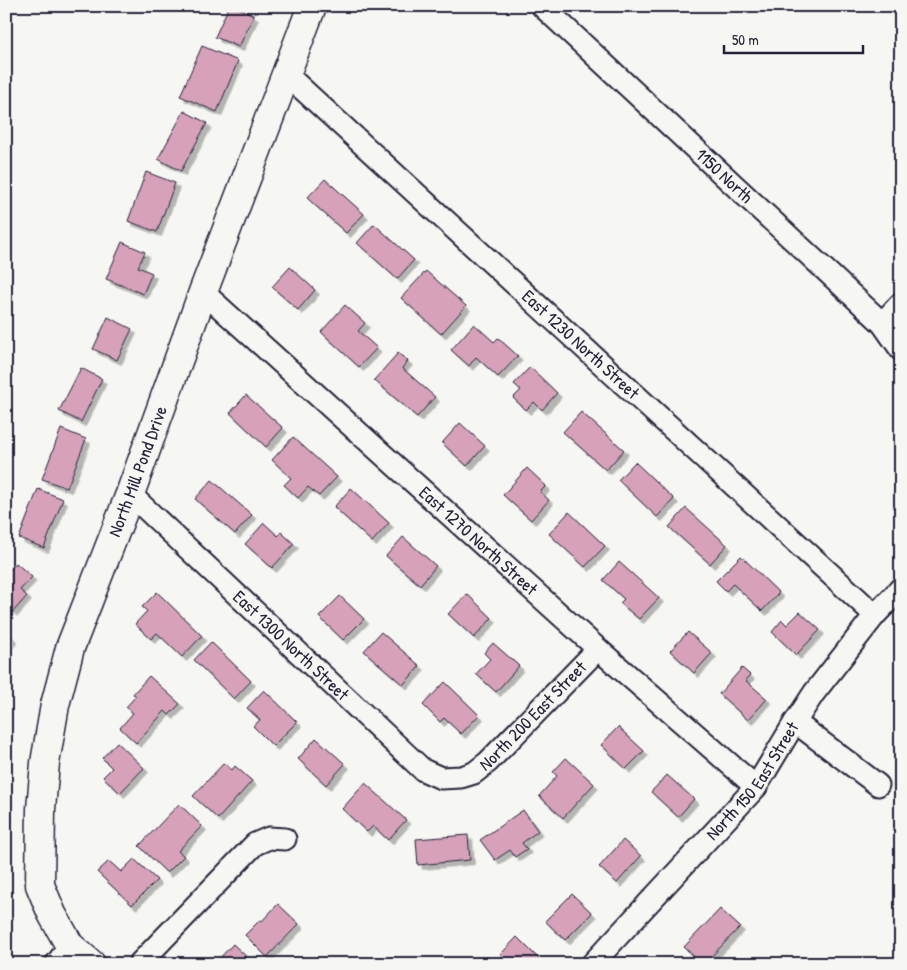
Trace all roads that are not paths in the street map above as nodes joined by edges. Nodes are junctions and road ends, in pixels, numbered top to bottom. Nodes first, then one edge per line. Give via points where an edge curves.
1 (312, 6) edge
2 (542, 6) edge
3 (286, 74) junction
4 (203, 292) junction
5 (901, 303) edge
6 (882, 323) junction
7 (901, 350) edge
8 (130, 494) junction
9 (901, 588) edge
10 (875, 615) junction
11 (598, 649) junction
12 (794, 722) junction
13 (461, 777) joint
14 (878, 785) dead end
15 (756, 787) junction
16 (284, 839) dead end
17 (63, 955) edge
18 (91, 964) edge
19 (140, 964) edge
20 (592, 964) edge

1 - 3 main road, North Mill Pond Drive
2 - 6 street, 1150 North
3 - 4 main road, North Mill Pond Drive
3 - 10 street, East 1230 North Street
4 - 8 main road, North Mill Pond Drive
4 - 11 street, East 1270 North Street
5 - 6 street
6 - 7 street, 1150 North
8 - 13 street, East 1300 North Street via 423,770 441,778
8 - 17 main road, North Mill Pond Drive via 70,648 55,705 45,763 40,885
9 - 10 street, North 150 East Street
10 - 12 street, North 150 East Street
11 - 13 street, North 200 East Street via 488,762 474,773
11 - 15 street, East 1270 North Street
12 - 14 street
12 - 15 street, North 150 East Street
15 - 20 street, North 150 East Street
16 - 19 street via 269,838 255,844
17 - 18 main road

